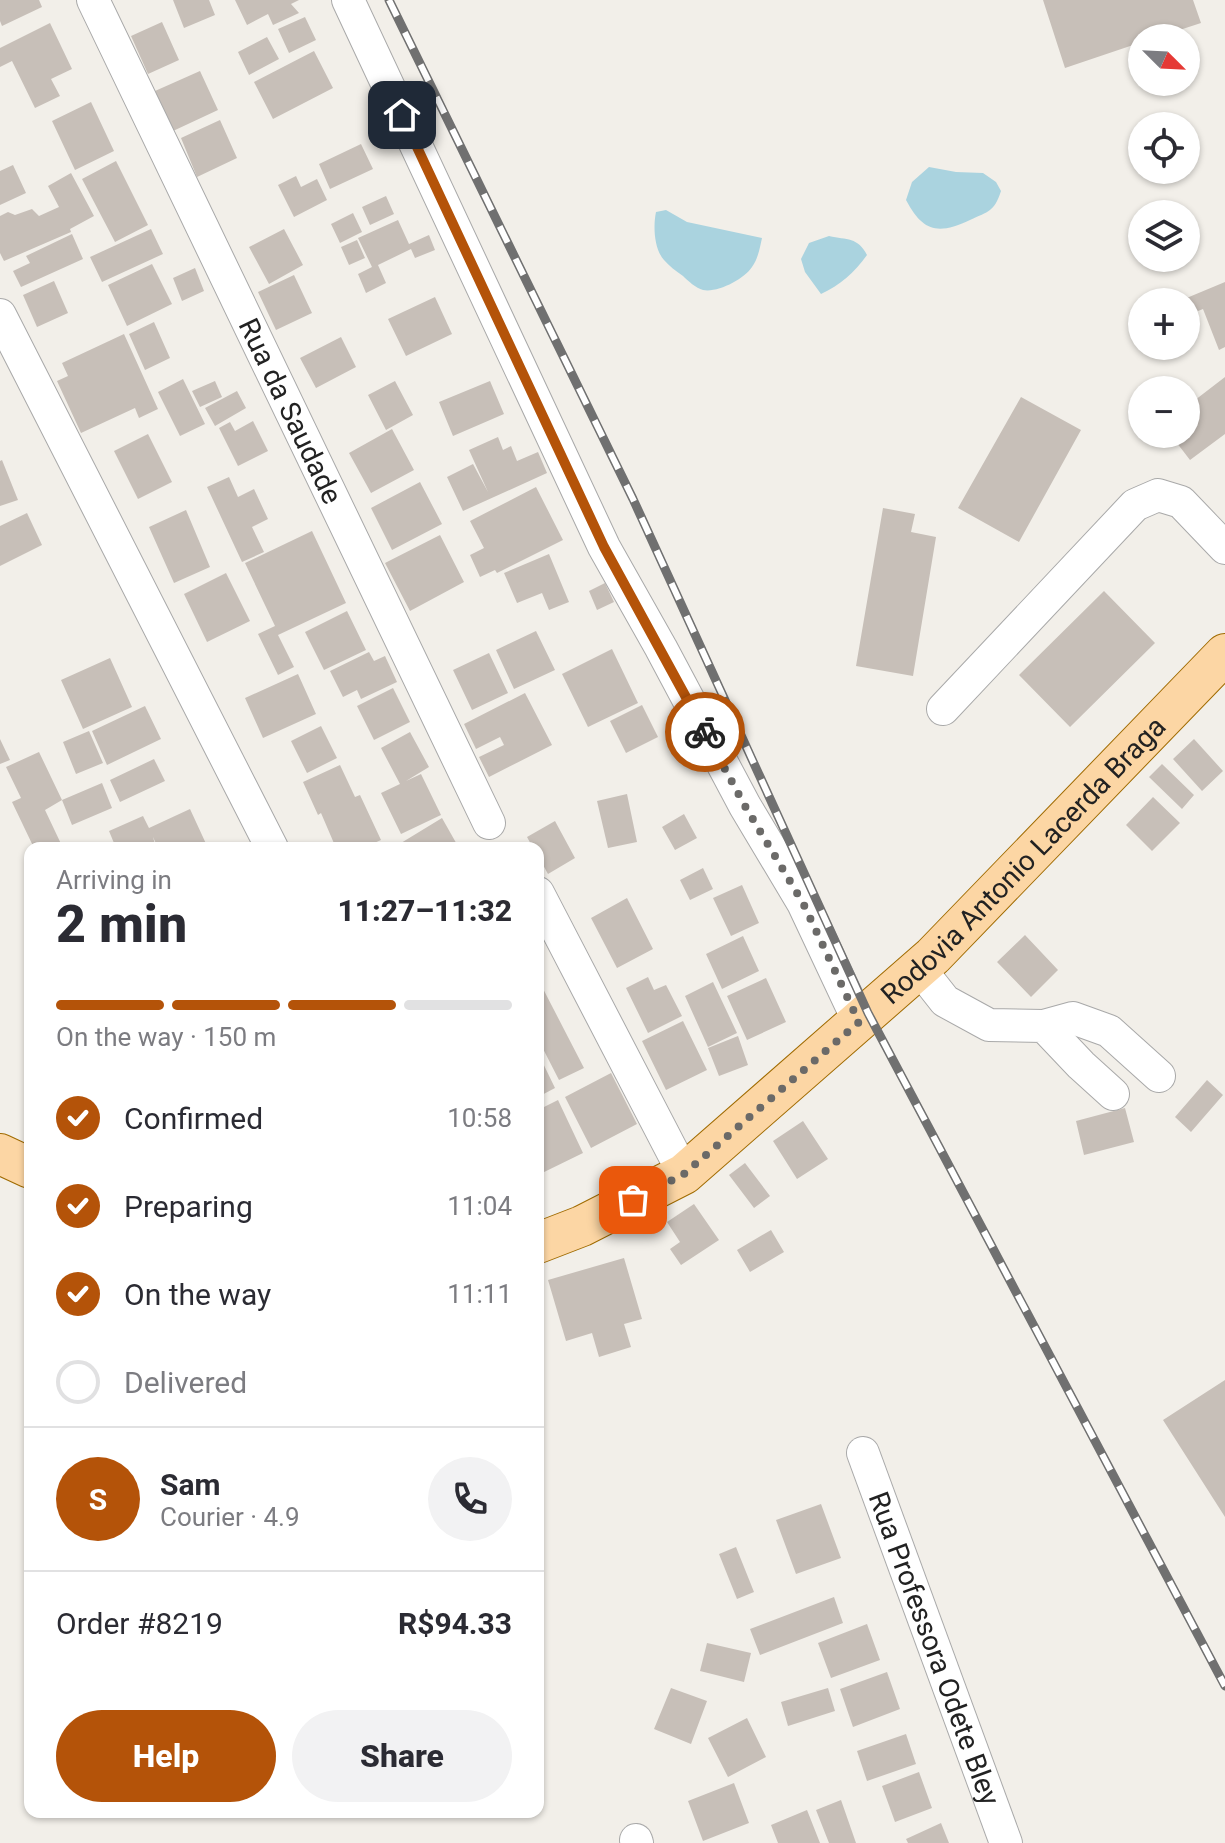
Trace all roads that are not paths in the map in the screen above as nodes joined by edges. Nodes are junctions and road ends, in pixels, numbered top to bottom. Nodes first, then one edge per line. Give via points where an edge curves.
1 (93, 0) edge
2 (348, 0) edge
3 (0, 315) edge
4 (1225, 548) edge
5 (1225, 654) edge
6 (943, 709) dead end
7 (489, 823) dead end
8 (269, 842) edge
9 (544, 905) edge
10 (919, 968) junction
11 (859, 1022) junction
12 (1044, 1026) junction
13 (1159, 1076) dead end
14 (1113, 1094) dead end
15 (0, 1154) edge
16 (24, 1165) edge
17 (684, 1174) junction
18 (544, 1241) edge
19 (863, 1453) dead end
20 (1006, 1843) edge

1 - 7 street, Rua da Saudade
2 - 11 street via 604,547 803,903
3 - 8 street
4 - 6 street via 1181,502 1158,495 1135,505
5 - 10 main road, Rodovia Antonio Lacerda Braga
9 - 17 street
10 - 11 main road, Rodovia Antonio Lacerda Braga
10 - 12 street via 945,1001 989,1025
11 - 17 main road, Rodovia Antonio Lacerda Braga
12 - 13 street via 1073,1018 1109,1031
12 - 14 street
15 - 16 main road
17 - 18 main road, Rodovia Antonio Lacerda Braga
19 - 20 street, Rua Professora Odete Bley

